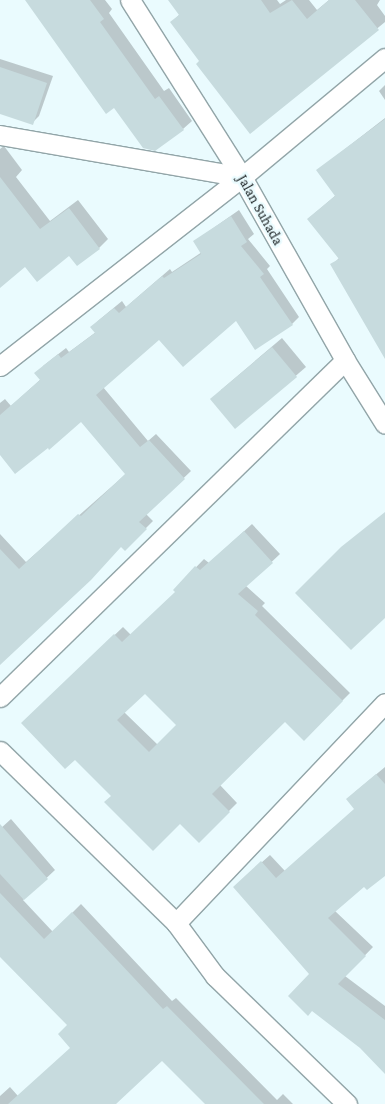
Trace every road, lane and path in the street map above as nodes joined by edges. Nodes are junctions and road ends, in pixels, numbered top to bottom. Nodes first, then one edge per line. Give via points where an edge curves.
1 (130, 0) edge
2 (385, 58) edge
3 (0, 135) edge
4 (242, 177) junction
5 (345, 360) junction
6 (0, 366) edge
7 (385, 424) edge
8 (0, 697) edge
9 (385, 703) edge
10 (0, 751) edge
11 (176, 923) junction
12 (347, 1104) edge

1 - 4 street, Jalan Suhada
2 - 4 street
3 - 4 street
4 - 5 street, Jalan Suhada
4 - 6 street
5 - 7 street, Jalan Suhada
5 - 8 street
9 - 11 street
10 - 11 street
11 - 12 street via 215,976

